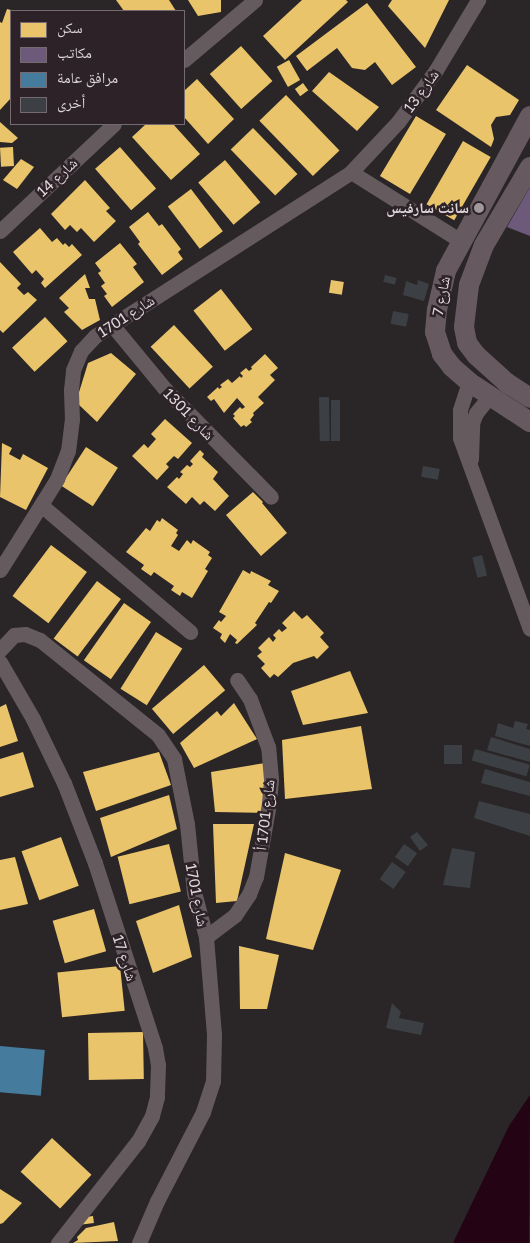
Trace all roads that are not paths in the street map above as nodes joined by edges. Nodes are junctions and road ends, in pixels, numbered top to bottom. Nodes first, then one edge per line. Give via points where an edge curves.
1 (255, 0) edge
2 (478, 0) edge
3 (185, 59) edge
4 (530, 116) edge
5 (113, 125) edge
6 (530, 167) edge
7 (350, 172) junction
8 (0, 231) edge
9 (461, 241) junction
10 (113, 326) junction
11 (469, 382) junction
12 (507, 383) junction
13 (530, 390) edge
14 (490, 396) junction
15 (530, 398) edge
16 (530, 422) edge
17 (471, 468) junction
18 (271, 497) dead end
19 (41, 505) junction
20 (0, 570) edge
21 (530, 629) edge
22 (190, 632) dead end
23 (0, 650) edge
24 (0, 662) edge
25 (238, 680) dead end
26 (206, 937) junction
27 (58, 1243) edge
28 (139, 1243) edge

1 - 3 street
2 - 7 street, شارع 13 via 436,70 398,122
4 - 9 main road, شارع 7
5 - 8 street, شارع 14
6 - 12 main road, شارع 7 via 484,245 469,285 465,312 467,343
7 - 9 street
7 - 10 street, شارع 1701
9 - 11 main road, شارع 7 via 442,280 435,332 442,354
10 - 18 street, شارع 1301 via 165,390
10 - 19 street, شارع 1701 via 95,336 81,351 73,370 68,451 57,479
11 - 14 main road, شارع 7
11 - 17 street via 462,397 459,425 460,438
12 - 13 street
12 - 15 main road, شارع 7
14 - 16 main road, شارع 7
14 - 17 street via 472,423
17 - 21 street
19 - 20 street, شارع 1701
19 - 22 street
23 - 26 street, شارع 1701 via 14,636 25,634 40,640 165,743 174,759 187,824 194,892
24 - 27 street, شارع 17 via 33,719 64,783 95,863 158,1065 157,1097 152,1116 138,1141
25 - 26 street, شارع 1701 أ via 250,699 268,747 269,803 256,877 249,894 235,915
26 - 28 street, شارع 1701 via 214,1035 213,1081 204,1112 156,1201

